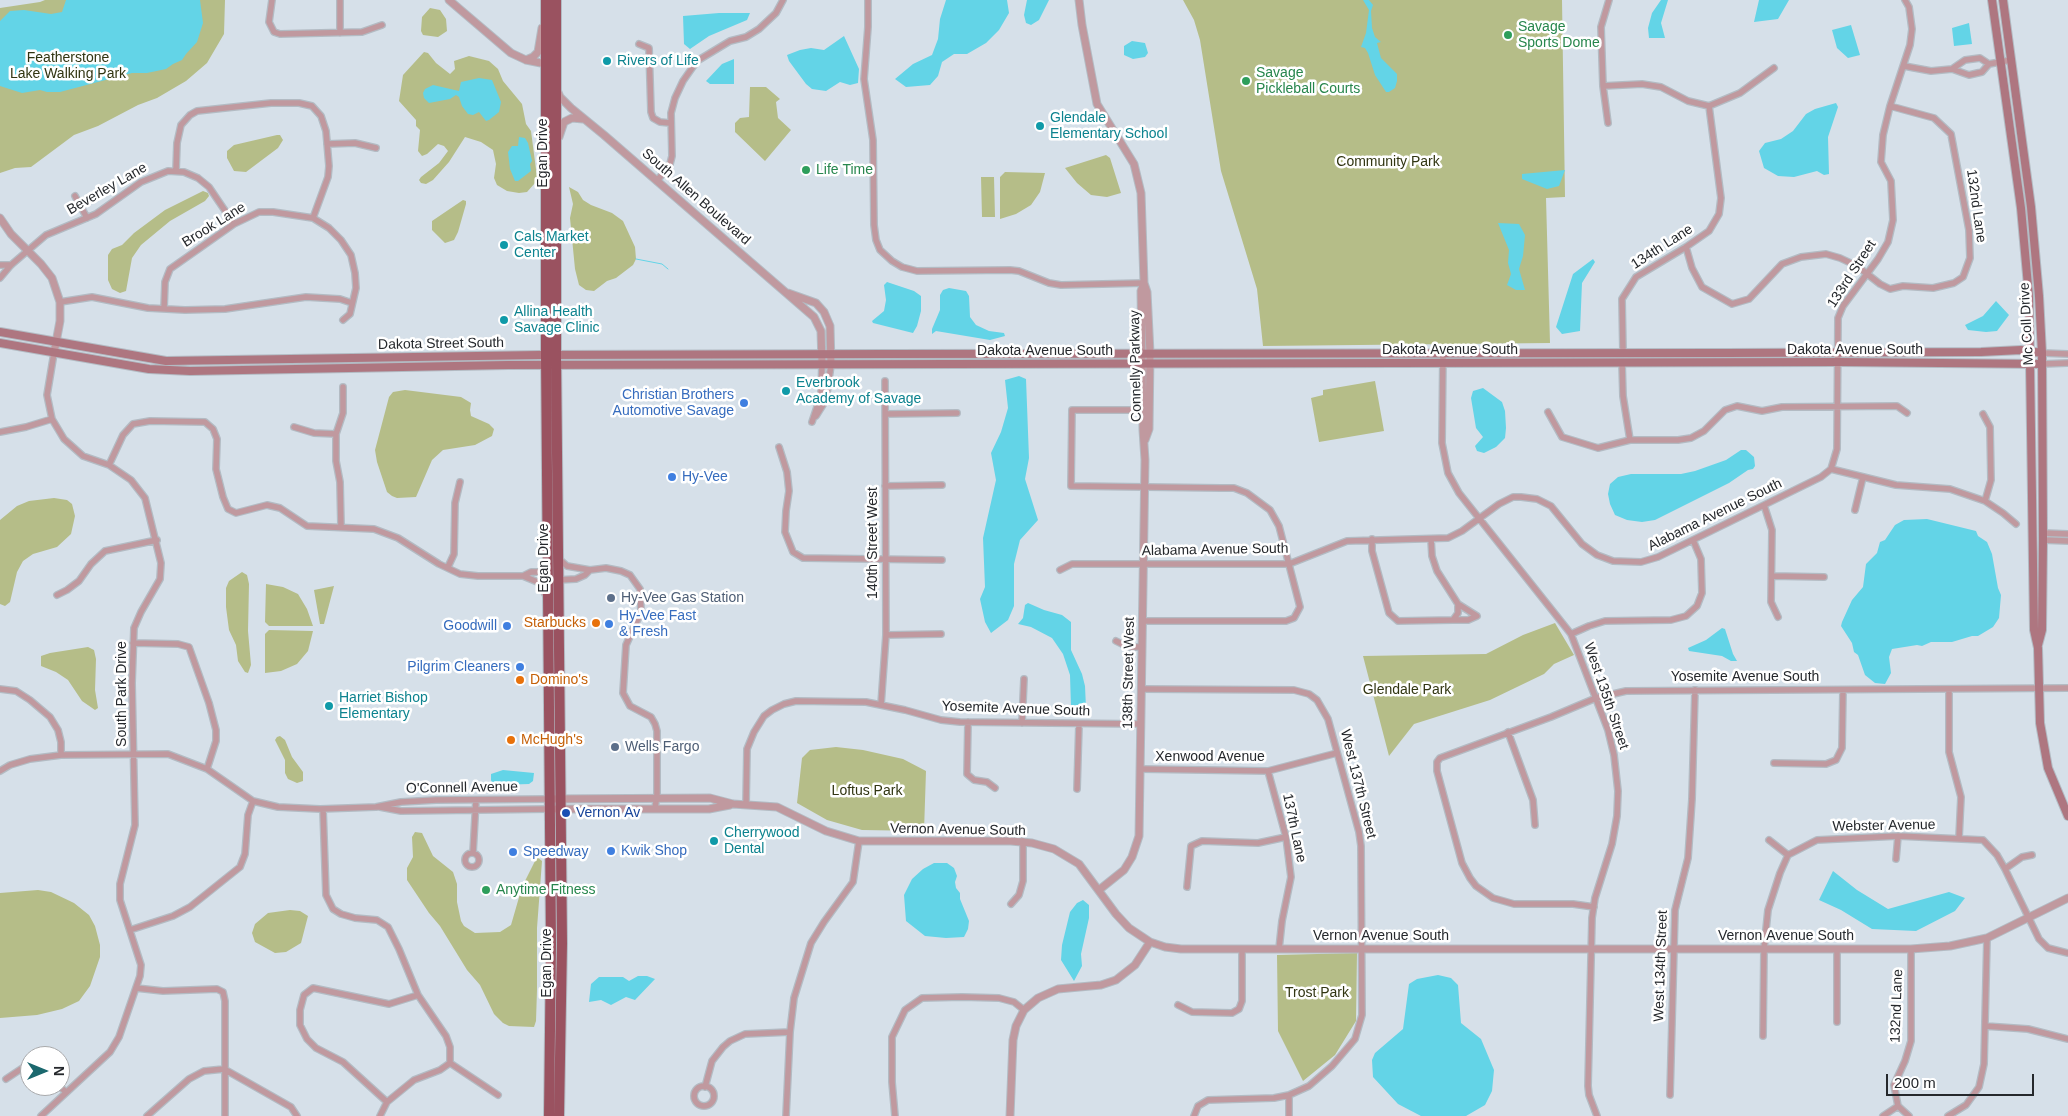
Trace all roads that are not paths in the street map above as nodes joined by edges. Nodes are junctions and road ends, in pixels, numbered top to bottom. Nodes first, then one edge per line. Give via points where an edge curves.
1 (272, 0) edge
2 (340, 0) edge
3 (449, 0) edge
4 (545, 0) edge
5 (556, 0) edge
6 (783, 0) edge
7 (868, 0) edge
8 (1079, 0) edge
9 (1609, 0) edge
10 (1905, 0) edge
11 (1992, 0) edge
12 (2003, 0) edge
13 (382, 25) dead end
14 (340, 33) junction
15 (639, 44) dead end
16 (526, 60) junction
17 (2011, 60) junction
18 (2000, 62) junction
19 (546, 64) junction
20 (1989, 64) junction
21 (1904, 66) junction
22 (1774, 68) dead end
23 (1952, 69) junction
24 (1603, 86) junction
25 (556, 90) junction
26 (1709, 106) junction
27 (1890, 106) junction
28 (588, 122) junction
29 (670, 123) junction
30 (1608, 123) dead end
31 (327, 144) junction
32 (376, 148) dead end
33 (557, 162) junction
34 (176, 171) junction
35 (657, 181) junction
36 (74, 196) dead end
37 (0, 218) edge
38 (87, 218) junction
39 (313, 218) junction
40 (234, 224) junction
41 (1686, 247) junction
42 (29, 250) junction
43 (0, 265) edge
44 (11, 265) junction
45 (1868, 274) junction
46 (0, 278) edge
47 (1144, 283) junction
48 (787, 292) junction
49 (60, 302) junction
50 (352, 303) junction
51 (164, 309) junction
52 (343, 320) dead end
53 (0, 332) edge
54 (57, 342) junction
55 (0, 343) edge
56 (2031, 351) junction
57 (1443, 352) junction
58 (1623, 352) junction
59 (1839, 352) junction
60 (54, 353) junction
61 (1142, 353) junction
62 (1150, 353) junction
63 (2042, 353) junction
64 (822, 354) junction
65 (831, 354) junction
66 (886, 354) joint
67 (2068, 354) edge
68 (551, 360) junction
69 (1444, 362) junction
70 (1622, 362) junction
71 (1838, 362) junction
72 (1146, 363) junction
73 (2068, 363) edge
74 (822, 364) junction
75 (831, 364) junction
76 (2031, 364) junction
77 (2042, 364) junction
78 (885, 381) dead end
79 (343, 386) dead end
80 (1838, 406) junction
81 (1146, 410) junction
82 (1548, 412) dead end
83 (1907, 412) dead end
84 (957, 413) dead end
85 (886, 414) junction
86 (1983, 414) dead end
87 (52, 419) junction
88 (294, 427) dead end
89 (0, 432) edge
90 (336, 434) junction
91 (1145, 440) joint
92 (1630, 440) junction
93 (780, 447) dead end
94 (109, 465) junction
95 (1831, 469) junction
96 (1862, 477) junction
97 (460, 482) dead end
98 (942, 485) dead end
99 (885, 486) junction
100 (1145, 486) junction
101 (1985, 501) junction
102 (1764, 505) junction
103 (1855, 510) dead end
104 (1480, 518) junction
105 (2016, 524) dead end
106 (341, 526) junction
107 (2068, 534) edge
108 (2043, 536) junction
109 (1372, 539) junction
110 (157, 540) junction
111 (1431, 540) junction
112 (1693, 540) junction
113 (2068, 541) edge
114 (558, 558) junction
115 (885, 559) junction
116 (942, 560) dead end
117 (1143, 564) junction
118 (1289, 564) junction
119 (448, 567) junction
120 (590, 570) junction
121 (1060, 570) dead end
122 (523, 576) junction
123 (553, 576) junction
124 (1772, 576) junction
125 (1824, 577) dead end
126 (57, 596) dead end
127 (548, 602) junction
128 (1458, 604) junction
129 (1778, 616) dead end
130 (1453, 620) junction
131 (1142, 621) junction
132 (941, 634) dead end
133 (1571, 634) junction
134 (886, 635) junction
135 (1116, 641) dead end
136 (133, 643) junction
137 (1142, 647) junction
138 (2038, 648) junction
139 (1024, 679) dead end
140 (2068, 688) edge
141 (0, 689) edge
142 (1142, 689) junction
143 (2039, 689) junction
144 (1695, 690) junction
145 (1843, 690) junction
146 (1949, 690) junction
147 (1596, 698) junction
148 (881, 705) junction
149 (968, 722) junction
150 (1022, 722) junction
151 (1079, 724) junction
152 (1141, 724) junction
153 (1508, 732) junction
154 (134, 753) junction
155 (1337, 753) junction
156 (61, 755) junction
157 (1774, 763) dead end
158 (207, 769) junction
159 (1140, 769) junction
160 (0, 771) edge
161 (1268, 771) junction
162 (995, 788) dead end
163 (1077, 789) dead end
164 (655, 799) junction
165 (253, 800) junction
166 (476, 800) junction
167 (555, 804) junction
168 (733, 804) junction
169 (746, 805) junction
170 (376, 807) junction
171 (323, 809) junction
172 (476, 809) junction
173 (655, 809) junction
174 (2068, 816) edge
175 (1535, 825) dead end
176 (1898, 836) junction
177 (1286, 837) junction
178 (1959, 838) junction
179 (1770, 840) dead end
180 (859, 841) junction
181 (1023, 841) junction
182 (473, 853) dead end
183 (1788, 854) junction
184 (2032, 855) dead end
185 (1896, 859) dead end
186 (2005, 869) junction
187 (1186, 887) dead end
188 (1099, 890) junction
189 (2068, 898) edge
190 (1011, 904) dead end
191 (1594, 907) junction
192 (2029, 919) junction
193 (130, 930) junction
194 (1987, 938) junction
195 (1150, 942) junction
196 (1674, 948) junction
197 (1242, 949) junction
198 (1279, 949) junction
199 (1362, 949) junction
200 (1592, 949) junction
201 (1764, 949) junction
202 (1837, 949) junction
203 (1911, 949) junction
204 (2068, 953) edge
205 (136, 988) junction
206 (418, 995) junction
207 (1178, 1005) dead end
208 (1024, 1010) junction
209 (1837, 1022) dead end
210 (1985, 1026) junction
211 (790, 1032) junction
212 (1763, 1036) dead end
213 (2068, 1039) edge
214 (450, 1062) junction
215 (224, 1069) junction
216 (20, 1070) edge
217 (6, 1079) dead end
218 (705, 1086) dead end
219 (70, 1088) edge
220 (498, 1095) dead end
221 (1670, 1095) dead end
222 (62, 1096) edge
223 (1289, 1096) junction
224 (387, 1102) junction
225 (1898, 1106) junction
226 (40, 1116) edge
227 (147, 1116) edge
228 (225, 1116) edge
229 (297, 1116) edge
230 (380, 1116) edge
231 (549, 1116) edge
232 (559, 1116) edge
233 (786, 1116) edge
234 (896, 1116) edge
235 (1010, 1116) edge
236 (1194, 1116) edge
237 (1289, 1116) edge
238 (1597, 1116) edge
239 (1883, 1116) edge
240 (1909, 1116) edge
241 (1948, 1116) edge

1 - 14 street via 269,22 274,32
2 - 14 street
3 - 16 street via 511,53
4 - 16 street via 540,48 537,54
4 - 19 highway, Egan Drive
5 - 25 highway, Egan Drive
6 - 29 street via 776,13 759,29 697,60 675,98
7 - 47 street via 864,79 873,140 874,225 880,250 902,268 917,271 1010,270 1061,285
8 - 47 street, Connelly Parkway via 1097,104 1137,172 1142,202
9 - 24 street via 1600,27
10 - 21 street, 133rd Street via 1912,29
11 - 18 main road, Mc Coll Drive
12 - 17 main road, Mc Coll Drive
13 - 14 street via 362,32
15 - 29 street via 649,48 653,118
16 - 19 street
17 - 18 street
17 - 63 main road, Mc Coll Drive via 2036,252
18 - 20 street
18 - 56 main road, Mc Coll Drive via 2021,208
19 - 68 highway, Egan Drive
20 - 23 street via 1980,58 1965,60
20 - 23 street via 1982,72 1969,75
21 - 23 street via 1931,71
21 - 27 street, 133rd Street
22 - 26 street via 1740,94
24 - 26 street via 1642,84 1661,87 1688,101
24 - 30 street
25 - 28 street, South Allen Boulevard
25 - 33 highway, Egan Drive
26 - 41 street, 134th Lane via 1721,198 1719,214 1709,231
27 - 45 street, 133rd Street via 1883,135 1882,162 1891,181 1893,220 1888,242
27 - 45 street, 132nd Lane via 1934,118 1951,134 1969,230 1970,258 1963,277 1954,283 1933,288 1890,288
28 - 33 street via 572,118 564,122
28 - 35 street, South Allen Boulevard
29 - 35 street via 672,156
31 - 32 street via 355,143
31 - 34 street via 321,116 312,106 299,103 241,105 197,110 181,126
31 - 39 street via 328,177
33 - 68 highway, Egan Drive
34 - 38 street, Beverley Lane via 141,182
34 - 40 street via 198,178 209,187
35 - 48 street, South Allen Boulevard
36 - 38 street
37 - 42 street, South Park Drive via 11,234
38 - 42 street, Beverley Lane via 46,235
39 - 40 street, Brook Lane via 259,212
39 - 50 street, Brook Lane via 329,228 351,255 356,288
40 - 51 street, Brook Lane via 170,269 165,282
41 - 45 street, 132nd Lane via 1702,288 1732,304 1749,299 1782,264 1801,257 1826,254
41 - 58 street, 134th Lane via 1636,277 1622,299
42 - 44 street, Beverley Lane
42 - 49 street, South Park Drive via 52,278
43 - 44 street
44 - 46 street, Beverley Lane
45 - 59 street, 133rd Street via 1838,318
47 - 61 street, Connelly Parkway via 1141,291
47 - 62 street, Connelly Parkway
48 - 64 street, South Allen Boulevard via 817,321
48 - 65 street, South Allen Boulevard via 807,298 821,308 830,326
49 - 51 street via 92,297
49 - 54 street, South Park Drive
50 - 51 street via 306,297 225,309
50 - 52 street, Brook Lane via 350,314
53 - 54 main road, Dakota Street South
54 - 60 street, South Park Drive
54 - 68 main road, Dakota Street South via 166,361
55 - 60 main road, Dakota Street South
56 - 59 main road, Dakota Avenue South
56 - 63 main road, Dakota Avenue South
56 - 76 main road, Mc Coll Drive
57 - 58 main road, Dakota Avenue South
57 - 62 main road, Dakota Avenue South
57 - 69 street, West 135th Street
58 - 59 main road, Dakota Avenue South
59 - 71 street, 133rd Street
60 - 68 main road, Dakota Street South via 149,370 190,371
60 - 87 street, South Park Drive via 47,394
61 - 62 main road, Dakota Avenue South
61 - 66 main road, Dakota Avenue South
61 - 72 street, Connelly Parkway
62 - 72 street, Connelly Parkway
63 - 67 street, Dakota Avenue South
63 - 77 main road, Mc Coll Drive
64 - 65 main road, Dakota Street South
64 - 68 main road, Dakota Street South
64 - 74 street, South Allen Boulevard
65 - 66 main road, Dakota Street South
65 - 75 street, South Allen Boulevard
68 - 74 main road, Dakota Street South
68 - 114 highway, Egan Drive
68 - 123 highway, Egan Drive
69 - 70 main road, Dakota Avenue South
69 - 72 main road, Dakota Avenue South
69 - 104 street, West 135th Street via 1444,459 1455,486
70 - 71 main road, Dakota Avenue South
70 - 92 street
71 - 76 main road, Dakota Avenue South
71 - 80 street, 133rd Street
72 - 75 main road, Dakota Avenue South
72 - 81 street, Connelly Parkway
73 - 77 street, Dakota Avenue South
74 - 75 main road, Dakota Street South
74 - 75 street via 821,395 813,420 826,400
76 - 77 main road, Dakota Avenue South
76 - 138 main road, Mc Coll Drive via 2034,630
77 - 108 main road, Mc Coll Drive
78 - 85 street, 140th Street West
79 - 90 street via 343,413
80 - 83 street via 1897,406
80 - 92 street via 1782,407 1762,411 1737,406 1726,410 1704,431 1691,438
80 - 95 street, 133rd Street via 1836,456
81 - 91 street, Connelly Parkway via 1149,429
81 - 100 street via 1072,410 1071,486
82 - 92 street via 1562,437 1590,447 1604,448
84 - 85 street
85 - 99 street, 140th Street West
86 - 101 street via 1990,427 1990,480
87 - 89 street
87 - 94 street, South Park Drive via 64,439 83,456
88 - 90 street via 314,433
90 - 106 street
91 - 100 street, 138th Street West
93 - 115 street via 789,491 785,532 792,552 804,558
94 - 106 street via 123,435 133,424 150,421 205,422 217,439 216,469 228,509 236,513 267,505 280,508 307,526
94 - 110 street, South Park Drive via 131,480 145,498
95 - 96 street
95 - 102 street, Alabama Avenue South
96 - 101 street via 1896,485 1942,487
96 - 103 street
97 - 119 street via 455,503 454,554
98 - 99 street
99 - 115 street, 140th Street West
100 - 117 street, 138th Street West
100 - 118 street via 1234,488 1247,493 1270,510 1279,526
101 - 105 street
102 - 112 street, Alabama Avenue South
102 - 124 street via 1772,530
104 - 111 street, Alabama Avenue South via 1456,535
104 - 112 street, Alabama Avenue South via 1506,500 1521,497 1537,499 1551,506 1582,544 1606,559 1622,563 1650,560
104 - 133 street, West 135th Street
106 - 119 street via 386,532
107 - 108 street
108 - 113 street
108 - 138 main road, Mc Coll Drive via 2042,630
109 - 111 street, Alabama Avenue South
109 - 118 street, Alabama Avenue South via 1341,542
109 - 130 street via 1372,551 1389,613 1398,621
110 - 126 street via 105,551 79,581
110 - 136 street, South Park Drive via 160,579 134,628
111 - 128 street via 1437,571
112 - 133 street via 1701,559 1702,593 1697,606 1686,616 1671,620 1606,621
114 - 120 street via 567,566
114 - 123 highway, Egan Drive
115 - 116 street
115 - 134 street, 140th Street West
117 - 118 street, Alabama Avenue South
117 - 121 street, Alabama Avenue South via 1072,564
117 - 131 street, 138th Street West
118 - 131 street via 1300,607 1294,618 1286,621
119 - 122 street via 460,574
120 - 123 street via 576,579
120 - 164 street via 606,568 621,571 637,583 641,612 629,636 623,693 630,706 651,717 657,731
122 - 123 street via 531,572
122 - 127 street via 540,583
123 - 127 highway, Egan Drive
123 - 167 highway, Egan Drive
124 - 125 street
124 - 129 street via 1771,602
127 - 167 highway, Egan Drive
128 - 130 street via 1458,613
128 - 130 street via 1476,616 1468,620
131 - 137 street, 138th Street West
132 - 134 street
133 - 147 street, West 135th Street
134 - 148 street, 140th Street West
135 - 137 street via 1128,647
136 - 154 street, South Park Drive
136 - 158 street via 189,647 216,730
137 - 142 street, 138th Street West
138 - 143 main road, Mc Coll Drive
139 - 150 street
140 - 143 street, Yosemite Avenue South
141 - 156 street via 16,691 50,717 58,730
142 - 152 street, 138th Street West
142 - 155 street, West 137th Street via 1294,690 1309,694 1317,700 1328,719
143 - 146 street, Yosemite Avenue South
143 - 174 main road, Mc Coll Drive via 2040,723 2048,768
144 - 145 street, Yosemite Avenue South
144 - 147 street, Yosemite Avenue South via 1626,691
144 - 196 street, West 134th Street via 1688,858 1675,910
145 - 146 street, Yosemite Avenue South
145 - 157 street via 1842,748 1836,760 1826,764
146 - 178 street via 1949,752 1961,797
147 - 153 street, Yosemite Avenue South
147 - 191 street, West 135th Street via 1612,743 1618,791 1612,844
148 - 149 street, Yosemite Avenue South via 941,720
148 - 169 street, Yosemite Avenue South via 850,701 796,702 772,710 764,716 747,748
149 - 150 street, Yosemite Avenue South
149 - 162 street via 967,774
150 - 151 street, Yosemite Avenue South
151 - 152 street, Yosemite Avenue South
151 - 163 street
152 - 159 street, 138th Street West
153 - 175 street via 1533,800
153 - 191 street, Yosemite Avenue South via 1444,755 1437,762 1462,863 1476,886 1493,898 1514,904
154 - 156 street, O'Connell Avenue
154 - 158 street, O'Connell Avenue via 168,754
154 - 193 street, South Park Drive via 135,825 124,866 120,900
155 - 161 street, Xenwood Avenue
155 - 199 street, West 137th Street via 1361,846
156 - 160 street, O'Connell Avenue via 30,759
158 - 165 street, O'Connell Avenue
159 - 161 street, Xenwood Avenue
159 - 188 street, 138th Street West via 1139,829 1135,850 1124,870
161 - 177 street, 137th Lane
164 - 167 street, Vernon Avenue South
164 - 168 street, Vernon Avenue South via 710,798
164 - 173 street
165 - 171 street, O'Connell Avenue via 278,808
165 - 193 street via 240,867 190,907
166 - 167 street, O'Connell Avenue
166 - 170 street, O'Connell Avenue via 401,802
166 - 172 street
167 - 172 street, O'Connell Avenue
167 - 173 street, Vernon Avenue South
167 - 231 highway, Egan Drive
167 - 232 highway, Egan Drive via 562,953
168 - 169 street, Vernon Avenue South
168 - 173 street, Vernon Avenue South via 709,809
169 - 180 street, Vernon Avenue South via 777,807 833,834
170 - 171 street, O'Connell Avenue
170 - 172 street, O'Connell Avenue
171 - 206 street via 326,895 333,909 355,918 377,920 388,927
172 - 182 street
176 - 178 street, Webster Avenue
176 - 183 street, Webster Avenue via 1817,840
176 - 185 street
177 - 187 street via 1258,843 1202,841 1191,846
177 - 198 street, 137th Lane via 1291,877
178 - 186 street, Webster Avenue via 1983,840
179 - 183 street
180 - 181 street, Vernon Avenue South
180 - 211 street via 853,882 811,943 794,998
181 - 188 street, Vernon Avenue South via 1054,849 1079,864
181 - 190 street via 1023,881 1019,895
183 - 201 street via 1768,910
184 - 186 street via 2022,857
186 - 192 street
188 - 195 street, Vernon Avenue South via 1116,914
189 - 192 street, Vernon Avenue South
191 - 200 street, West 135th Street
192 - 194 street, Vernon Avenue South
192 - 204 street via 2039,939 2048,948
193 - 205 street, South Park Drive via 141,965
194 - 203 street, Vernon Avenue South via 1950,946
194 - 210 street
195 - 197 street, Vernon Avenue South via 1181,949
195 - 208 street via 1135,965 1116,980 1100,986 1058,989 1038,998
196 - 200 street, Vernon Avenue South
196 - 201 street, Vernon Avenue South
196 - 221 street, West 134th Street
197 - 198 street, Vernon Avenue South
197 - 207 street via 1242,1001 1239,1009 1232,1013 1192,1012
198 - 199 street, Vernon Avenue South
199 - 200 street, Vernon Avenue South
199 - 223 street, West 137th Street via 1362,1015 1354,1039 1319,1080
200 - 238 street, West 135th Street via 1588,1086
201 - 202 street, Vernon Avenue South
201 - 212 street
202 - 203 street, Vernon Avenue South
202 - 209 street
203 - 225 street, 132nd Lane via 1911,1041 1894,1084
205 - 215 street via 163,991 217,989 223,992
205 - 219 street, South Park Drive via 119,1038 110,1052
206 - 214 street via 446,1036
206 - 224 street via 389,1004 313,988 304,995 300,1025 307,1040 343,1062
208 - 234 street via 1014,1002 999,998 922,998 904,1010 892,1037
208 - 235 street via 1016,1026 1014,1040
210 - 213 street via 2028,1029
210 - 241 street via 1984,1064 1979,1087 1966,1104
211 - 218 street via 745,1034 730,1041 712,1061
211 - 233 street
214 - 220 street
214 - 224 street via 440,1070 414,1080
215 - 227 street via 204,1071 189,1078
215 - 228 street
215 - 229 street via 291,1107
216 - 217 street
222 - 226 street, South Park Drive
223 - 236 street via 1208,1100 1198,1106
223 - 237 street
224 - 230 street
225 - 239 street
225 - 240 street

